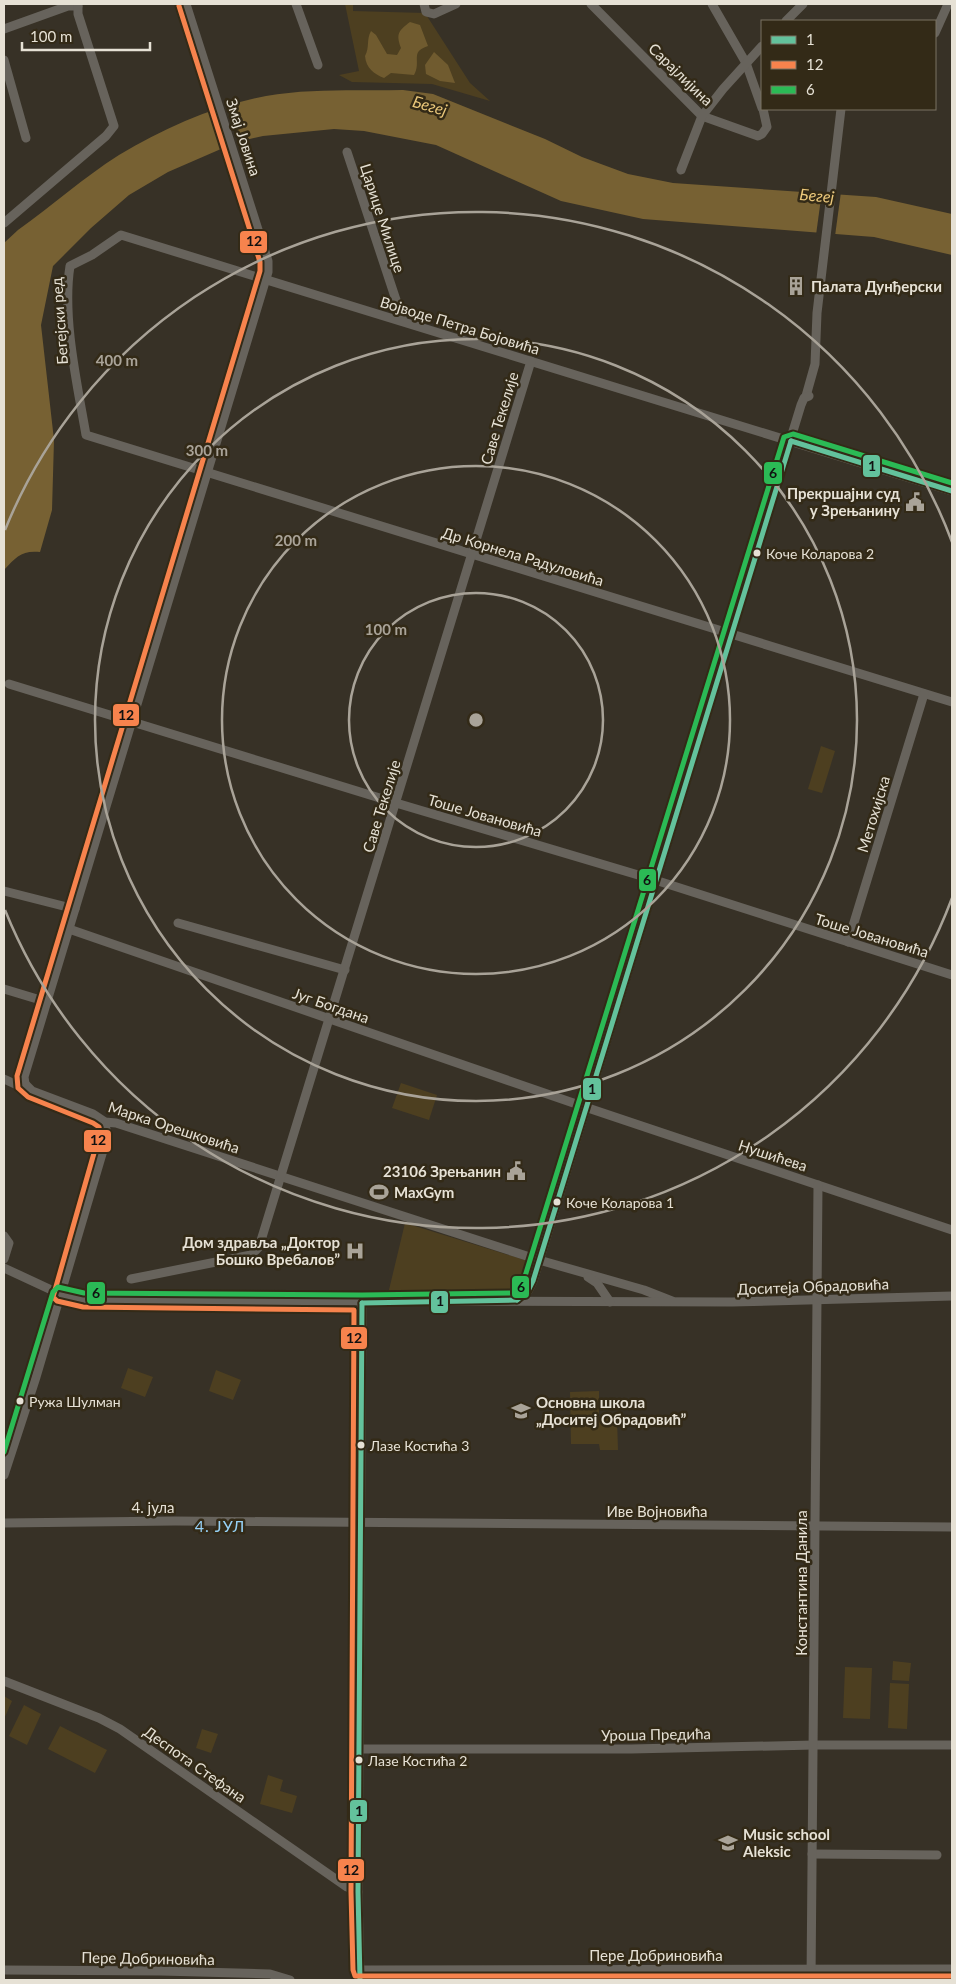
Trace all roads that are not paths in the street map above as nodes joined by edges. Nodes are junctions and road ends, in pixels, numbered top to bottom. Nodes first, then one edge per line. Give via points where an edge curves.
1 (186, 4) edge
2 (296, 4) edge
3 (456, 4) edge
4 (591, 4) edge
5 (712, 4) edge
6 (948, 4) edge
7 (76, 5) edge
8 (798, 6) edge
9 (425, 8) edge
10 (787, 20) edge
11 (4, 29) edge
12 (936, 31) edge
13 (761, 47) edge
14 (4, 60) edge
15 (746, 63) junction
16 (318, 65) dead end
17 (761, 105) edge
18 (763, 110) edge
19 (841, 110) edge
20 (702, 116) junction
21 (26, 138) dead end
22 (347, 152) dead end
23 (681, 170) dead end
24 (4, 223) edge
25 (121, 235) joint
26 (266, 280) junction
27 (403, 322) junction
28 (531, 361) junction
29 (86, 435) joint
30 (791, 441) junction
31 (208, 473) junction
32 (952, 491) edge
33 (472, 554) junction
34 (731, 634) junction
35 (9, 684) dead end
36 (924, 694) junction
37 (952, 702) edge
38 (133, 722) junction
39 (396, 803) junction
40 (655, 880) junction
41 (4, 891) edge
42 (75, 908) junction
43 (178, 923) dead end
44 (69, 928) junction
45 (848, 942) junction
46 (345, 970) junction
47 (952, 974) edge
48 (4, 989) edge
49 (47, 1002) junction
50 (330, 1019) junction
51 (4, 1079) edge
52 (25, 1084) junction
53 (585, 1107) junction
54 (104, 1122) junction
55 (281, 1176) junction
56 (818, 1185) junction
57 (952, 1230) edge
58 (4, 1236) edge
59 (4, 1259) edge
60 (539, 1260) junction
61 (4, 1268) edge
62 (579, 1272) junction
63 (131, 1279) dead end
64 (60, 1294) junction
65 (952, 1296) edge
66 (816, 1299) junction
67 (517, 1300) junction
68 (362, 1302) junction
69 (610, 1302) junction
70 (674, 1302) junction
71 (4, 1475) edge
72 (4, 1523) edge
73 (362, 1524) junction
74 (815, 1526) junction
75 (952, 1527) edge
76 (4, 1681) edge
77 (814, 1745) junction
78 (952, 1745) edge
79 (360, 1749) junction
80 (812, 1854) junction
81 (937, 1855) dead end
82 (358, 1892) junction
83 (811, 1969) junction
84 (952, 1969) edge
85 (4, 1970) edge
86 (360, 1970) junction
87 (290, 1980) edge
88 (360, 1980) edge
89 (811, 1980) edge

1 - 26 street, Змај Јовина via 268,261
2 - 16 street
3 - 9 street via 437,13
4 - 20 street, Сарајлијина
5 - 15 street
6 - 12 street
7 - 11 street
7 - 24 street via 114,126
8 - 10 street
13 - 15 street
14 - 21 street
15 - 17 street
15 - 20 street
18 - 20 street, Сарајлијина via 768,122 766,131 758,136
19 - 30 street via 817,313 815,364 808,396 801,405
20 - 23 street
22 - 27 street, Царице Милице
25 - 26 street, Војводе Петра Бојовића
25 - 29 street, Бегејски ред via 70,266 71,344
26 - 27 street, Војводе Петра Бојовића
26 - 31 street, Змај Јовина
27 - 28 street, Војводе Петра Бојовића
28 - 30 street, Војводе Петра Бојовића
28 - 33 street, Саве Текелије
29 - 31 street, Др Корнела Радуловића
30 - 32 street, Војводе Петра Бојовића
30 - 34 street
31 - 33 street, Др Корнела Радуловића
31 - 38 street, Змај Јовина
33 - 34 street, Др Корнела Радуловића
33 - 39 street, Саве Текелије
34 - 36 street, Др Корнела Радуловића
34 - 40 street
35 - 38 street, Тоше Јовановића
36 - 37 street, Др Корнела Радуловића
36 - 45 street, Метохијска
38 - 39 street, Тоше Јовановића
38 - 42 street, Змај Јовина
39 - 40 street, Тоше Јовановића
39 - 46 street, Саве Текелије
40 - 45 street, Тоше Јовановића
40 - 53 street
41 - 42 street
42 - 44 street, Змај Јовина
43 - 46 street
44 - 49 street, Змај Јовина
44 - 50 street, Југ Богдана
45 - 47 street, Тоше Јовановића
46 - 50 street, Саве Текелије
48 - 49 street
49 - 52 street, Змај Јовина via 24,1077
50 - 53 street, Југ Богдана
50 - 55 street, Саве Текелије
51 - 52 street, Марка Орешковића via 17,1085
52 - 54 street, Марка Орешковића
53 - 56 street, Нушићева
53 - 60 street
54 - 55 street, Марка Орешковића via 116,1123
54 - 64 street via 107,1137
55 - 60 street, Марка Орешковића
55 - 63 street, Саве Текелије via 260,1247 252,1255
56 - 57 street, Нушићева
56 - 66 street, Константина Данила
58 - 59 street via 9,1243
60 - 62 street, Доситеја Обрадовића
60 - 67 street via 531,1286
61 - 64 street, Доситеја Обрадовића
62 - 69 street via 597,1283
62 - 70 street, Доситеја Обрадовића
64 - 68 street, Доситеја Обрадовића via 83,1300
64 - 71 street
65 - 66 street, Доситеја Обрадовића
66 - 70 street, Доситеја Обрадовића
66 - 74 street, Константина Данила
67 - 68 street, Доситеја Обрадовића
67 - 69 street, Доситеја Обрадовића
68 - 73 street
69 - 70 street, Доситеја Обрадовића
72 - 73 street, 4. јула
73 - 74 street, Иве Војновића
73 - 79 street
74 - 75 street, Иве Војновића
74 - 77 street, Константина Данила
76 - 82 street, Деспота Стефана via 114,1726
77 - 78 street, Уроша Предића
77 - 79 street, Уроша Предића
77 - 80 street, Константина Данила
79 - 82 street
80 - 81 street
80 - 83 street, Константина Данила
82 - 86 street
83 - 84 street, Пере Добриновића
83 - 86 street, Пере Добриновића
83 - 89 street, Константина Данила
85 - 87 street, Пере Добриновића via 250,1974
86 - 88 street

